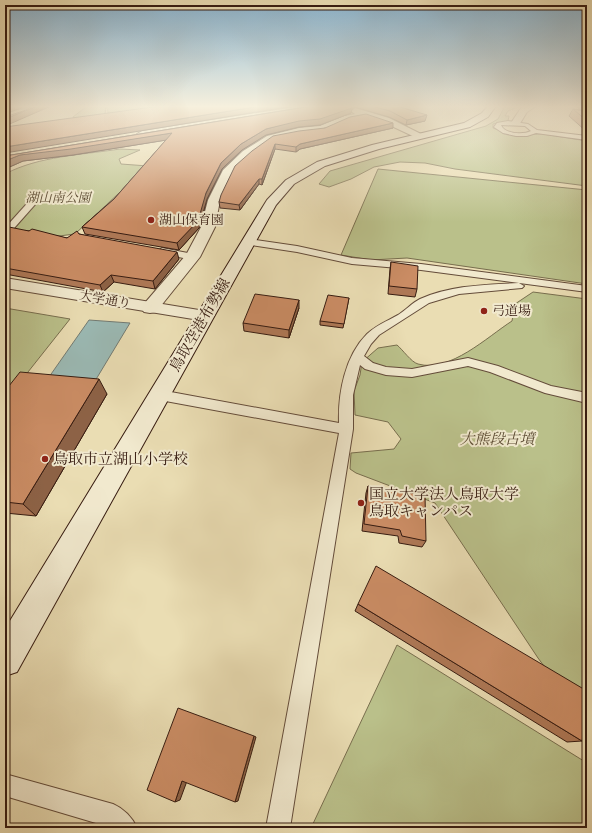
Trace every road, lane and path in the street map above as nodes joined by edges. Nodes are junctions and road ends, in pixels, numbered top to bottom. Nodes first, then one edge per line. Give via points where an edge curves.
1 (259, 145) edge
2 (385, 145) edge
3 (36, 200) dead end
4 (5, 233) edge
5 (248, 242) junction
6 (152, 250) edge
7 (193, 257) junction
8 (5, 283) edge
9 (542, 283) junction
10 (587, 289) edge
11 (150, 308) junction
12 (205, 316) junction
13 (358, 357) junction
14 (160, 394) junction
15 (587, 398) edge
16 (346, 429) junction
17 (5, 660) edge
18 (5, 785) edge
19 (125, 828) edge
20 (278, 828) edge

1 - 7 street via 229,170 214,200 208,227
2 - 5 street, 鳥取空港布勢線 via 338,157 304,172 275,198
3 - 4 lane
5 - 9 lane via 352,261
5 - 12 street, 鳥取空港布勢線
6 - 7 lane
7 - 11 street
8 - 11 street, 大学通り
9 - 10 lane
9 - 13 lane via 463,291 425,301 378,331 367,341
11 - 12 street, 大学通り
12 - 14 street, 鳥取空港布勢線
13 - 15 lane via 369,366 386,371 412,373 468,362 550,390
13 - 16 lane via 349,382 345,413
14 - 16 lane
14 - 17 street, 鳥取空港布勢線
16 - 20 lane
18 - 19 lane via 113,816

